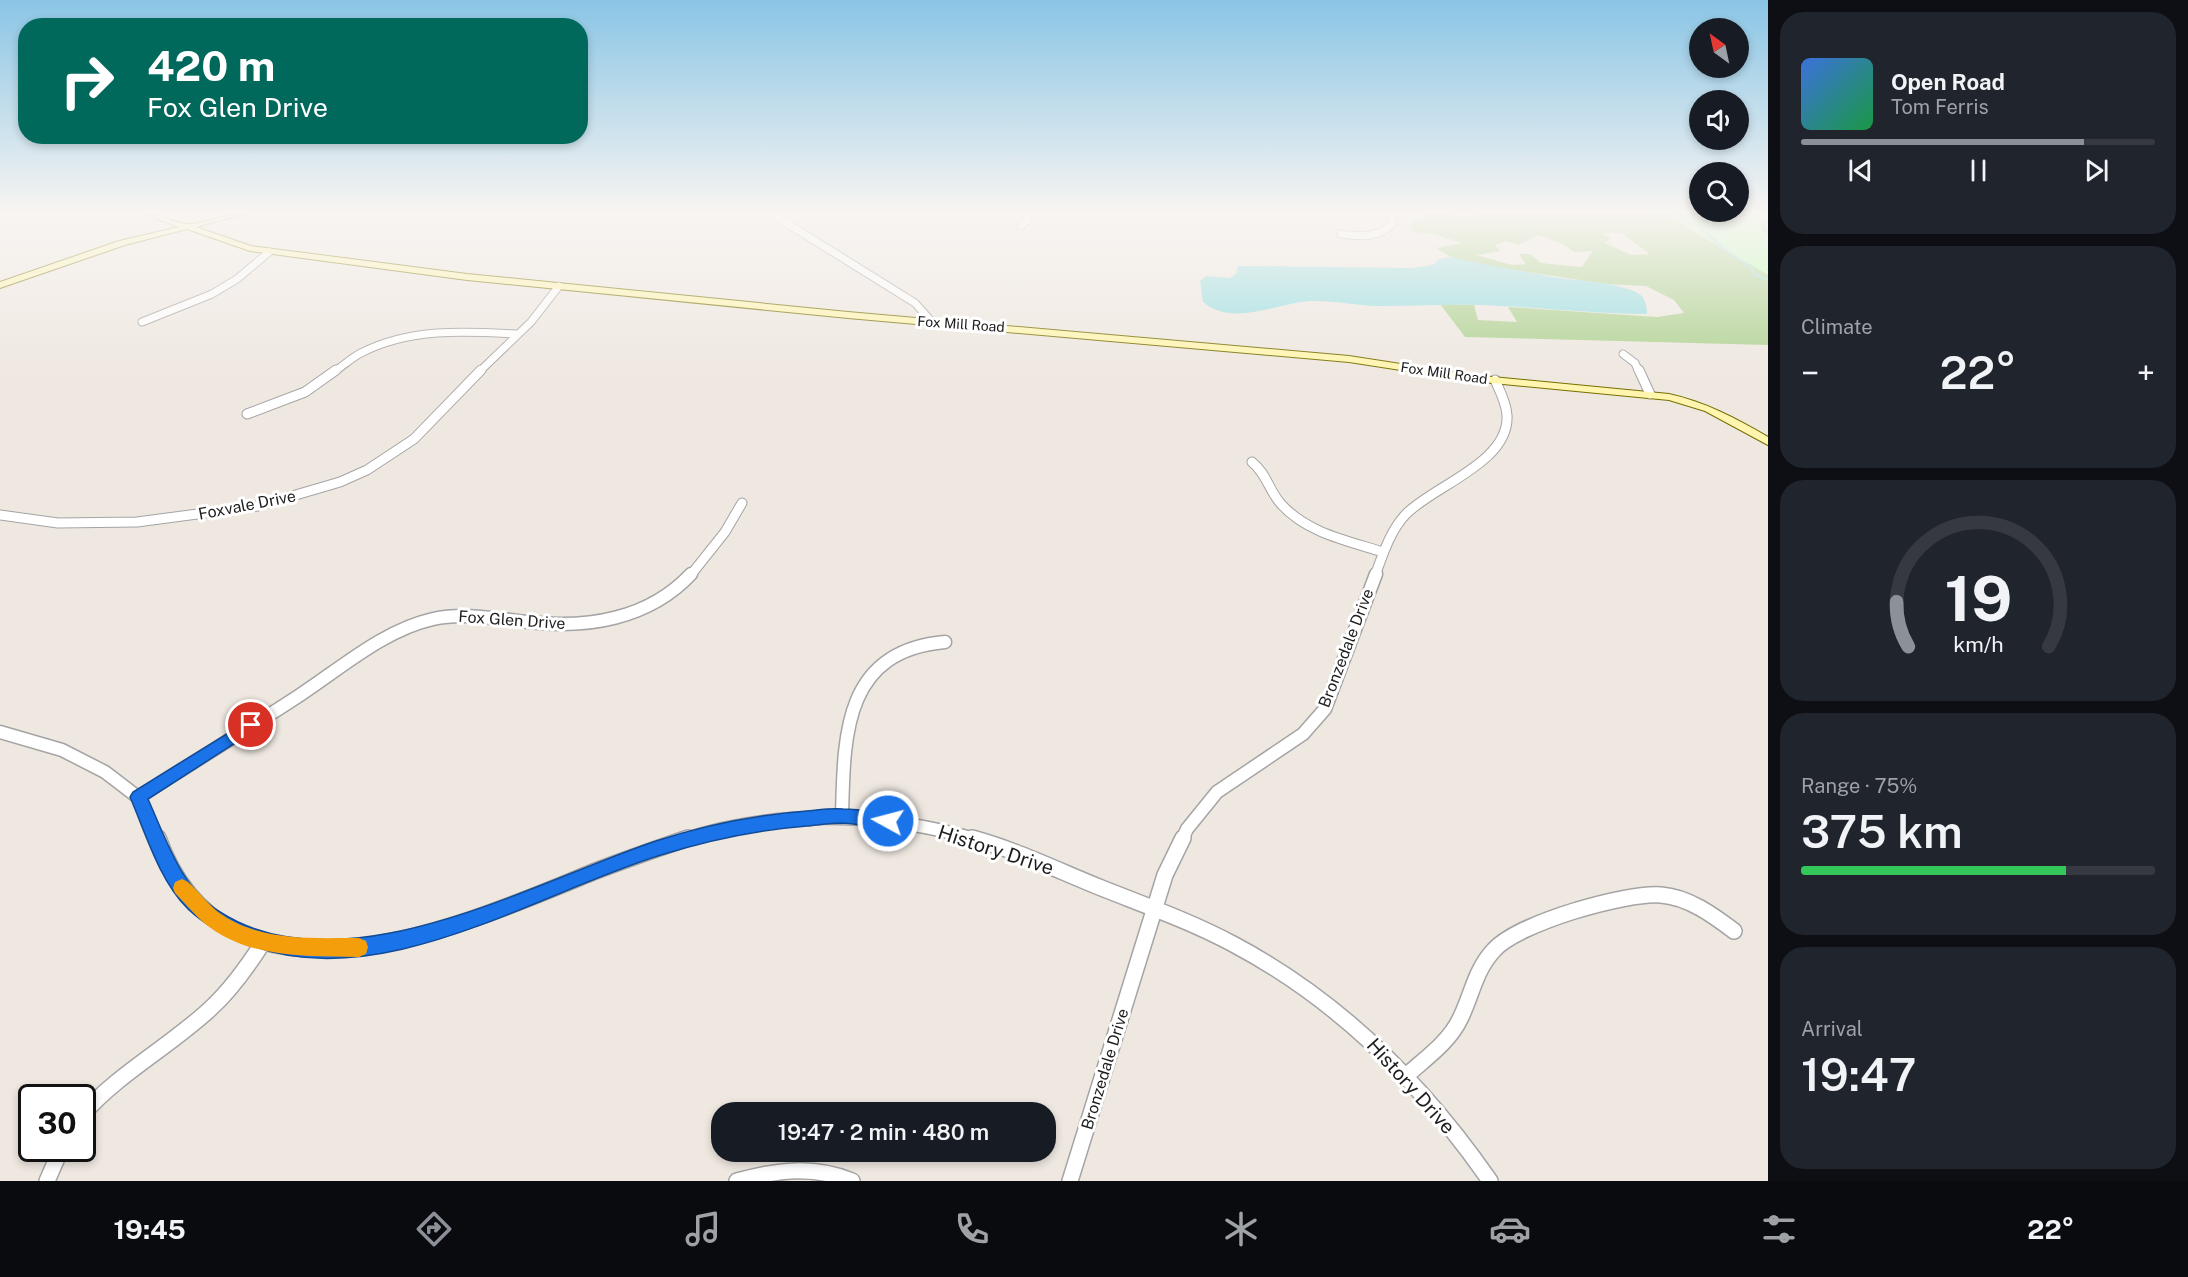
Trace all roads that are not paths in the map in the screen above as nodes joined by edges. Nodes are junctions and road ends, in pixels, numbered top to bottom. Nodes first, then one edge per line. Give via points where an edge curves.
1 (46, 269) edge
2 (249, 269) edge
3 (415, 269) edge
4 (861, 269) edge
5 (0, 285) edge
6 (559, 286) junction
7 (142, 322) dead end
8 (932, 322) junction
9 (516, 334) junction
10 (1623, 354) dead end
11 (1495, 380) junction
12 (1650, 394) junction
13 (247, 414) dead end
14 (1768, 442) edge
15 (1252, 462) dead end
16 (742, 503) dead end
17 (0, 515) edge
18 (1383, 552) junction
19 (945, 642) dead end
20 (0, 732) edge
21 (139, 797) junction
22 (842, 816) junction
23 (1155, 907) junction
24 (1734, 931) dead end
25 (264, 942) junction
26 (1407, 1075) junction
27 (96, 1101) edge
28 (55, 1162) edge
29 (47, 1181) edge
30 (737, 1181) edge
31 (852, 1181) edge
32 (1070, 1181) edge
33 (1490, 1181) edge

1 - 5 main road
2 - 7 street via 212,294
3 - 6 main road, Fox Mill Road
4 - 8 street via 915,303
6 - 8 main road, Fox Mill Road
6 - 9 street, Foxvale Drive via 531,322
8 - 11 main road, Fox Mill Road via 1349,359
9 - 13 street via 454,331 403,338 361,353 305,392
9 - 17 street, Foxvale Drive via 414,439 340,482 258,506 137,522 58,523
10 - 12 street via 1635,363
11 - 12 main road, Fox Mill Road
11 - 18 street, Bronzedale Drive via 1507,417 1498,445 1480,464 1432,492 1404,516
12 - 14 main road, Fox Mill Road via 1704,405
15 - 18 street via 1269,478 1281,505 1301,521
16 - 21 street, Fox Glen Drive via 700,567 679,588 657,601 622,616 582,624 463,616 419,623 395,634
18 - 23 street, Bronzedale Drive via 1324,709 1303,734 1217,792 1201,809 1172,857
19 - 22 street via 920,644 896,653 881,665 860,693 847,727
20 - 21 street via 53,745 85,760
21 - 25 street, History Drive via 170,868 192,901 212,918
22 - 23 street, History Drive via 910,824 975,839
22 - 25 street, History Drive via 769,822 694,836 486,915 396,941 338,949
23 - 26 street, History Drive via 1279,969 1356,1027
23 - 32 street, Bronzedale Drive
24 - 26 street via 1692,904 1659,895 1605,905 1520,931 1491,952 1480,966 1452,1034
25 - 27 street via 235,983 209,1010 124,1073
26 - 33 street, History Drive
28 - 29 street
30 - 31 street via 802,1168

